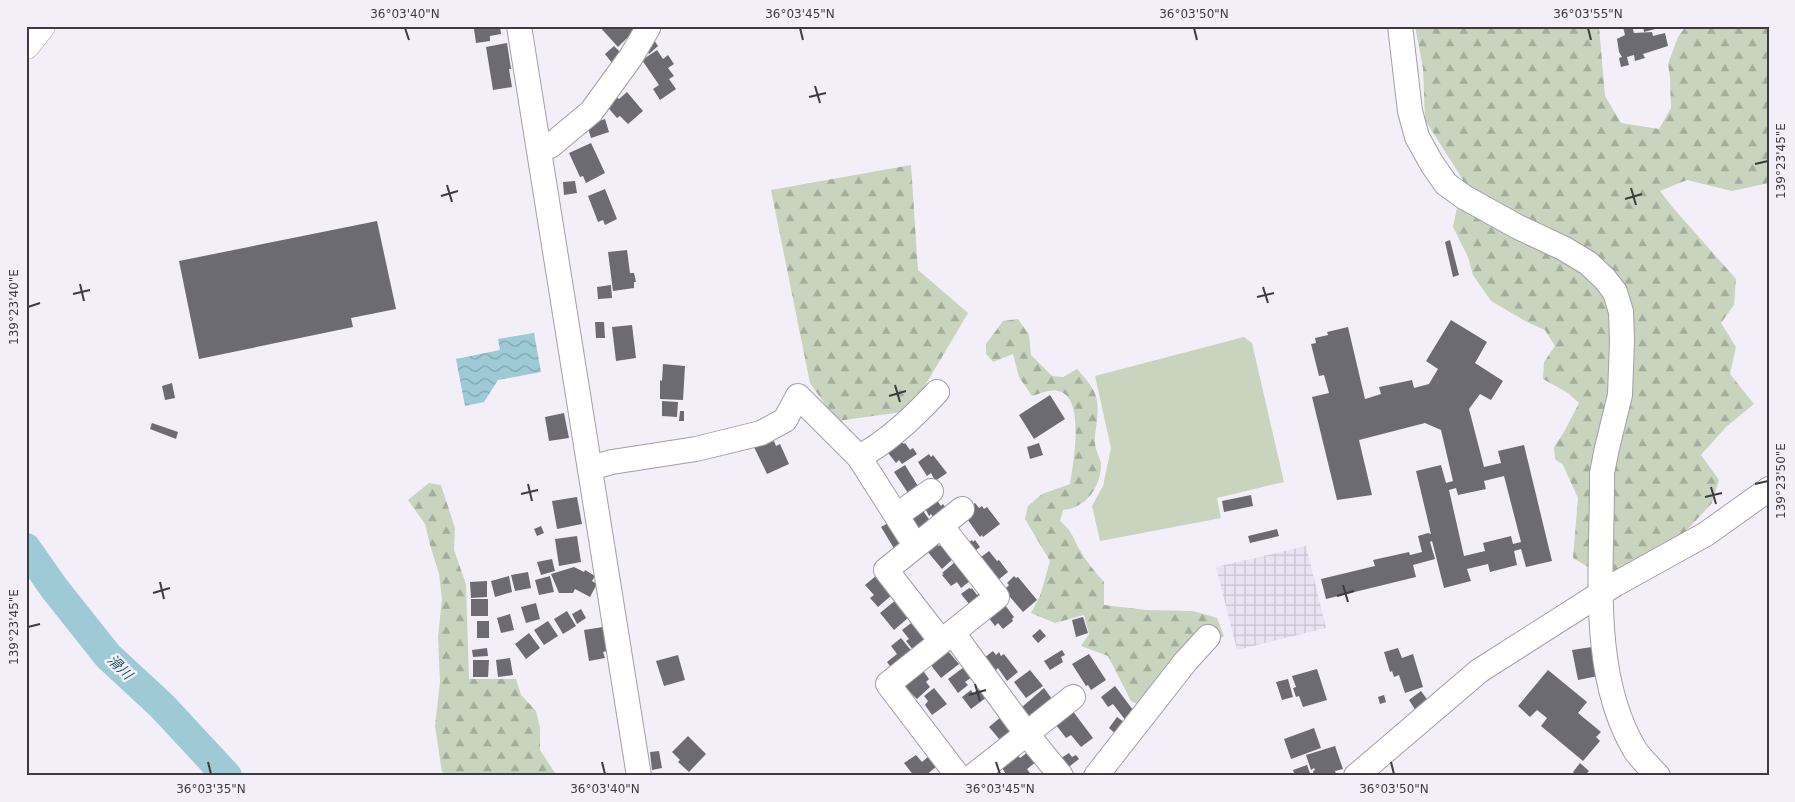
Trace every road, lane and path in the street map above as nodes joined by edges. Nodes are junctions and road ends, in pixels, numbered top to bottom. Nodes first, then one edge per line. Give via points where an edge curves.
1 (41, 26) edge
2 (519, 26) edge
3 (1400, 26) edge
4 (648, 28) dead end
5 (26, 45) edge
6 (539, 148) junction
7 (937, 392) dead end
8 (859, 457) junction
9 (590, 468) junction
10 (1769, 489) edge
11 (931, 491) dead end
12 (962, 509) dead end
13 (897, 515) junction
14 (942, 527) junction
15 (915, 546) junction
16 (1602, 594) junction
17 (947, 637) junction
18 (1208, 637) dead end
19 (1073, 697) dead end
20 (1026, 733) junction
21 (640, 776) edge
22 (958, 776) edge
23 (973, 776) edge
24 (1061, 776) edge
25 (1096, 776) edge
26 (1356, 776) edge
27 (1658, 776) edge

1 - 5 main road
2 - 6 street
3 - 16 street via 1410,111 1418,137 1446,184 1518,228 1564,248 1588,263 1615,292 1621,312 1620,395 1602,472
4 - 6 street via 591,112 550,146
6 - 9 street
7 - 8 street via 894,434
8 - 9 street via 798,396 785,420 761,433 696,449
8 - 13 street
9 - 21 street
10 - 16 street via 1706,534
11 - 13 street
12 - 14 street
13 - 15 street
14 - 15 street
14 - 17 street via 997,597
15 - 17 street via 886,570
16 - 26 street via 1479,671
16 - 27 street via 1601,631 1617,712 1636,752
17 - 20 street
17 - 22 street via 888,684
18 - 25 street via 1186,660
19 - 20 street
20 - 23 street
20 - 24 street

